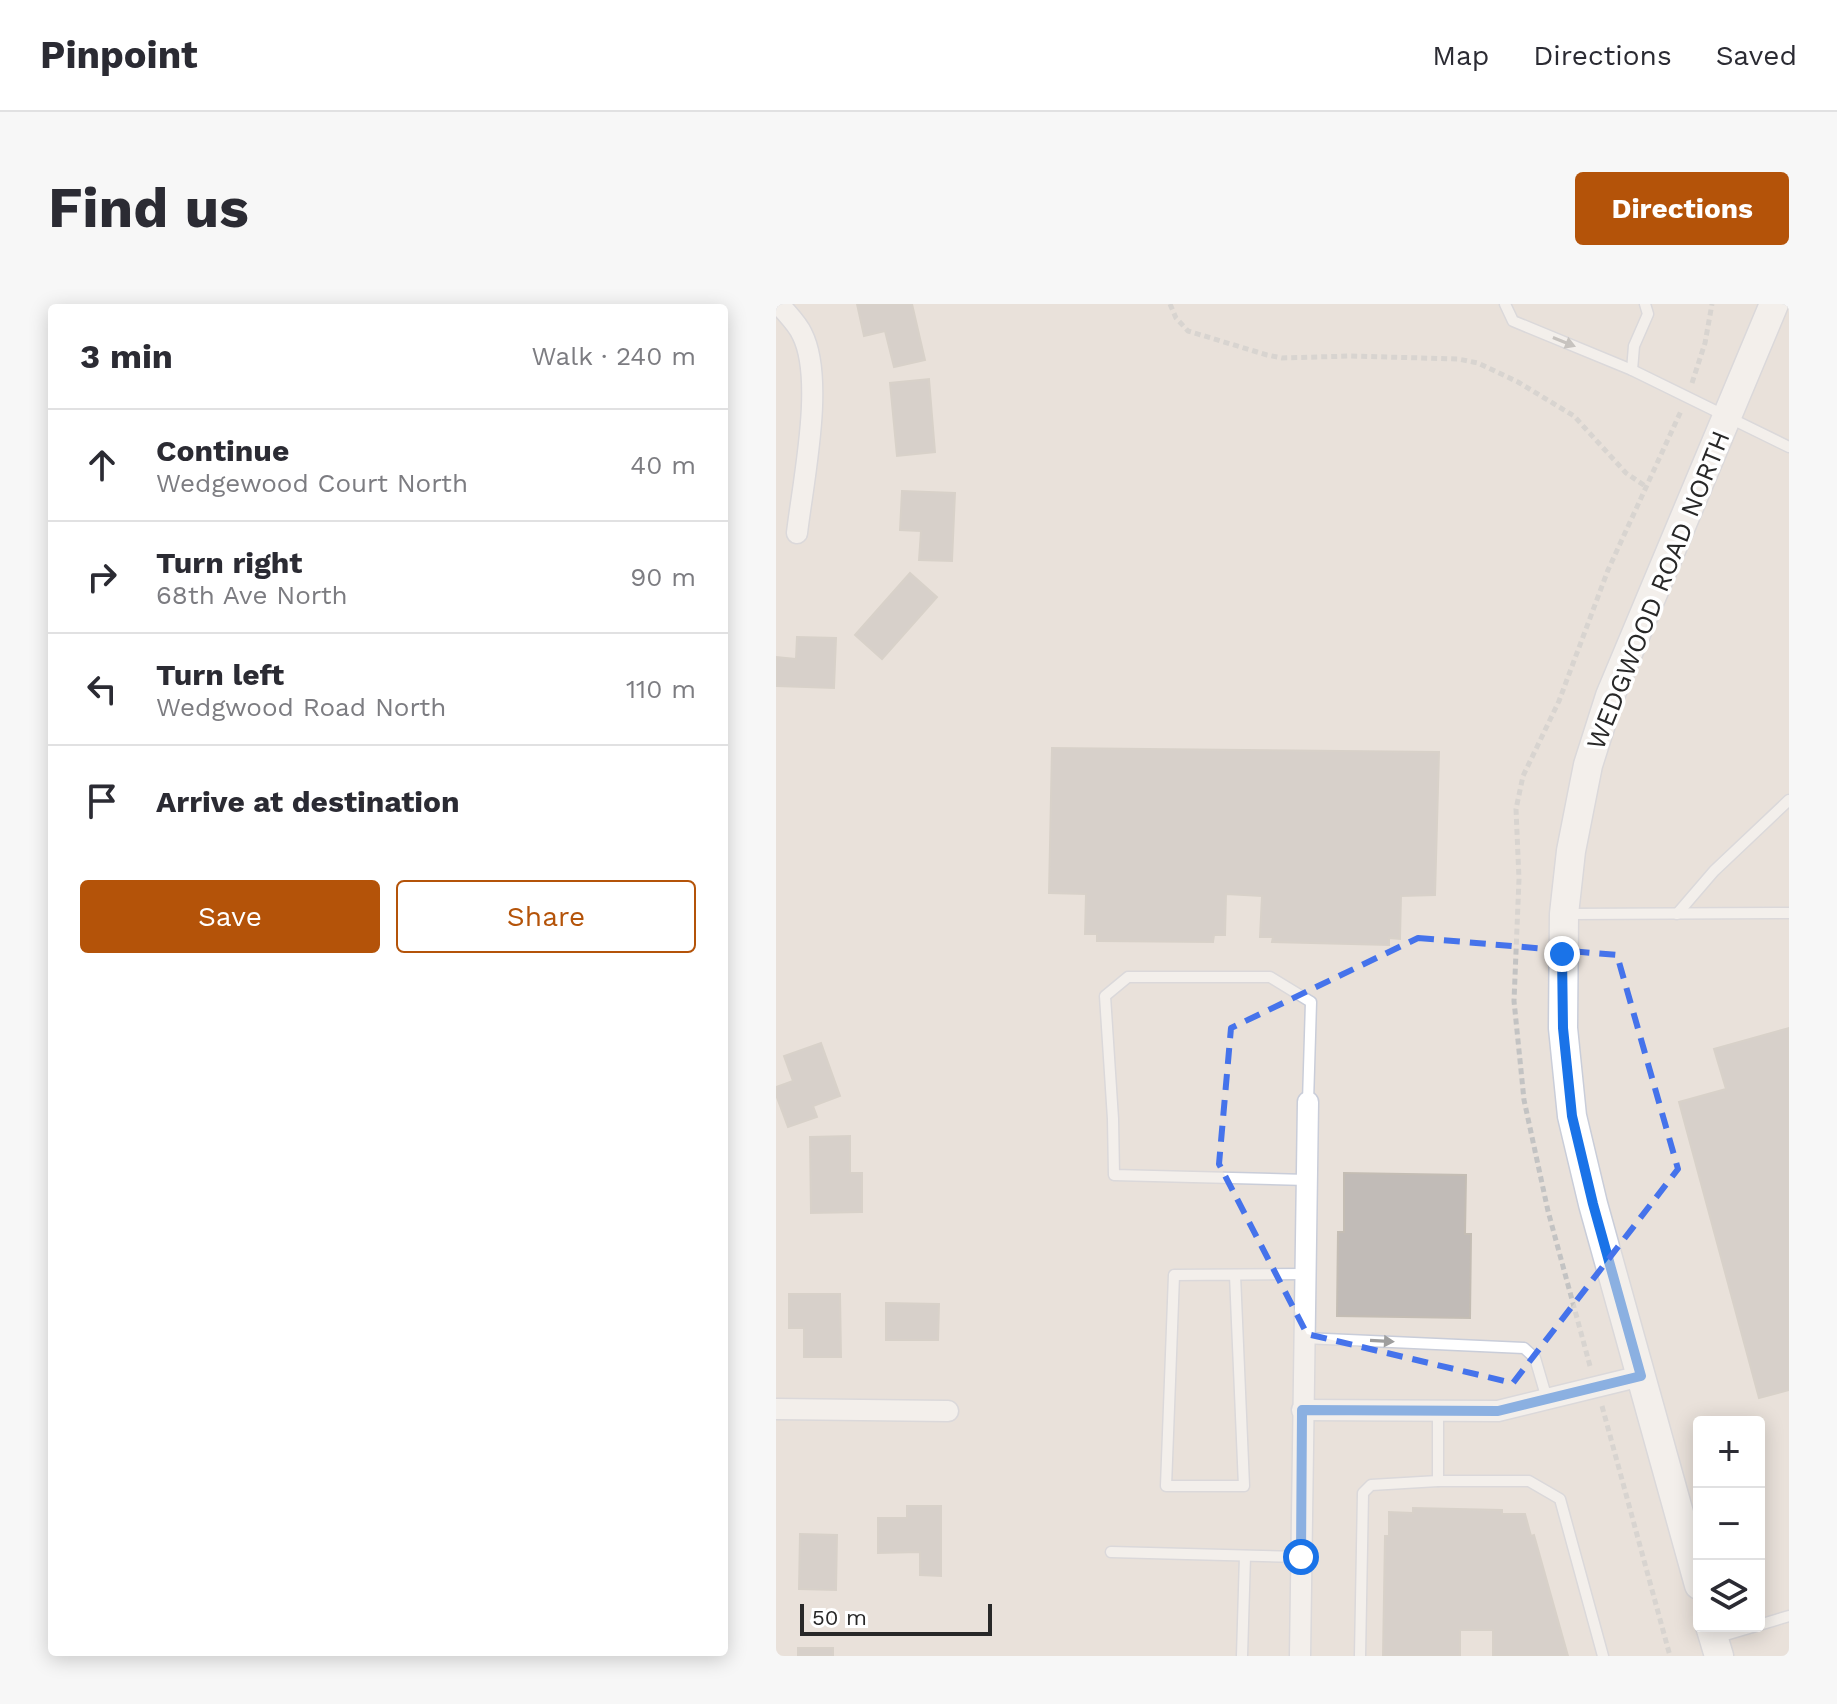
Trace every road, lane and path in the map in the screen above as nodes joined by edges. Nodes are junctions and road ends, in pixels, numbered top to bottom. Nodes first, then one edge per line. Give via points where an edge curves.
1 (779, 304) edge
2 (1170, 304) edge
3 (1505, 304) edge
4 (1645, 304) edge
5 (1774, 304) edge
6 (1632, 370) junction
7 (1728, 417) junction
8 (1789, 447) edge
9 (1645, 486) dead end
10 (797, 533) dead end
11 (1789, 800) edge
12 (1789, 913) edge
13 (1564, 914) junction
14 (1677, 914) junction
15 (1308, 1102) joint
16 (1307, 1180) junction
17 (1305, 1274) junction
18 (1235, 1275) junction
19 (1304, 1338) junction
20 (1641, 1376) junction
21 (1547, 1400) junction
22 (776, 1409) edge
23 (1302, 1410) junction
24 (948, 1411) dead end
25 (1438, 1411) junction
26 (1438, 1481) junction
27 (1111, 1552) dead end
28 (1245, 1556) junction
29 (1301, 1557) junction
30 (1693, 1563) edge
31 (1789, 1616) edge
32 (1765, 1624) edge
33 (1739, 1632) edge
34 (1714, 1640) edge
35 (1242, 1656) edge
36 (1300, 1656) edge
37 (1360, 1656) edge
38 (1603, 1656) edge

1 - 10 street via 802,332 813,367
2 - 9 path via 1188,331 1282,358 1478,363 1574,416 1626,473
3 -> 6 lane via 1513,321
4 - 6 lane via 1648,314 1634,346
5 - 7 street, WEDGWOOD ROAD NORTH
6 - 7 lane
7 - 8 lane
7 - 13 street, WEDGWOOD ROAD NORTH via 1610,696 1588,765
11 - 14 lane
12 - 14 lane
13 - 14 lane
13 - 20 street, WEDGWOOD ROAD NORTH via 1563,1028 1572,1116
15 - 16 street
15 - 16 lane via 1311,1002 1270,977 1128,977 1105,996 1114,1175
16 - 17 street
17 - 18 lane
17 - 19 street
18 - 18 lane via 1174,1275 1166,1486 1244,1486
19 -> 21 lane via 1524,1348 1535,1358
19 - 23 street
20 - 21 street
20 - 30 street, WEDGWOOD ROAD NORTH
21 - 25 street via 1498,1411
22 - 24 street
23 - 25 street
23 - 29 street
25 - 26 lane
26 - 37 lane via 1371,1485 1363,1493
26 - 38 lane via 1529,1481 1560,1499
27 - 28 lane
28 - 29 lane
28 - 35 lane
29 - 36 street
31 - 32 lane
33 - 34 lane

